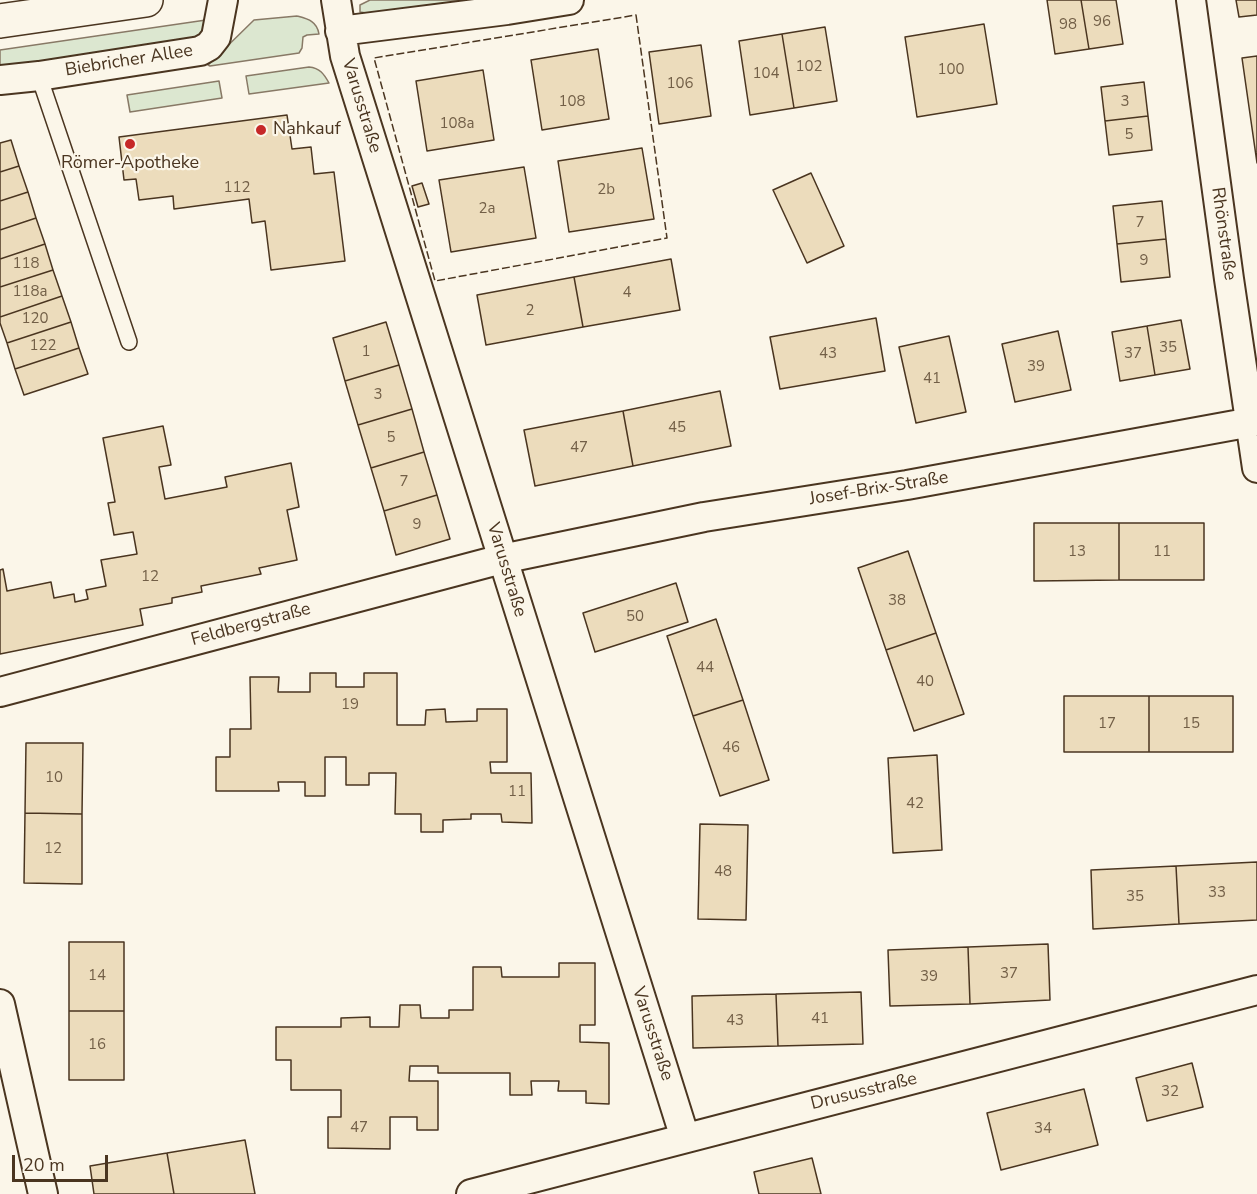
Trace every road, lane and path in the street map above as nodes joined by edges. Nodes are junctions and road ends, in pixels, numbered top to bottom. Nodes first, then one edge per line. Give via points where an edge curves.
1 (146, 0) edge
2 (223, 0) edge
3 (336, 0) edge
4 (569, 0) edge
5 (1191, 0) edge
6 (0, 21) edge
7 (340, 31) junction
8 (39, 76) junction
9 (0, 80) edge
10 (129, 342) dead end
11 (1254, 422) edge
12 (1257, 468) edge
13 (502, 558) junction
14 (0, 692) edge
15 (1257, 990) edge
16 (0, 1004) edge
17 (685, 1138) junction
18 (43, 1194) edge
19 (471, 1194) edge

1 - 6 main road
2 - 8 street, Biebricher Allee via 216,37 200,51
3 - 7 street, Varusstraße
4 - 7 street
5 - 11 street, Rhönstraße via 1229,279
7 - 13 street, Varusstraße
8 - 9 street, Biebricher Allee
8 - 10 lane
11 - 12 street, Rhönstraße
11 - 13 street, Josef-Brix-Straße via 907,485 704,517
13 - 14 street, Feldbergstraße
13 - 17 street, Varusstraße
15 - 17 street, Drususstraße
16 - 18 street
17 - 19 street, Drususstraße

